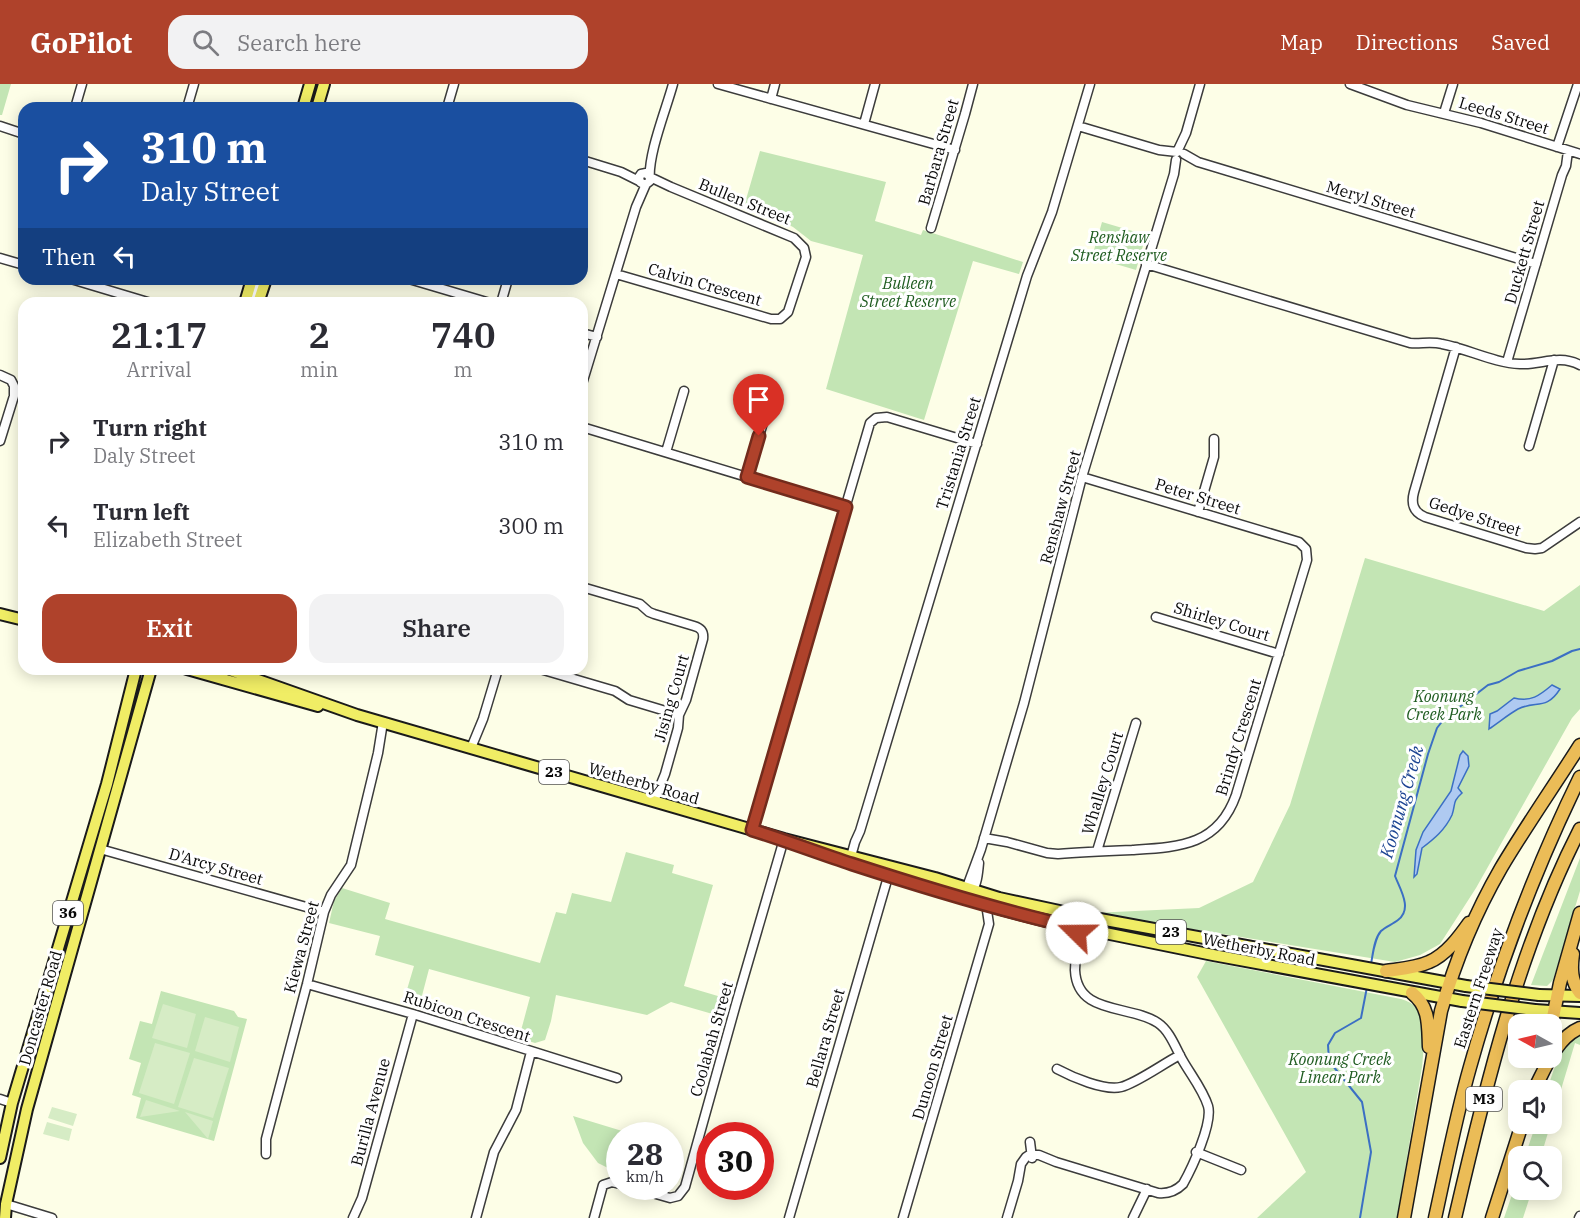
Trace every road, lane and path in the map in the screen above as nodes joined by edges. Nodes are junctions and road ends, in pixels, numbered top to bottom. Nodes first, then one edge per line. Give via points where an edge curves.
1 (82, 84) edge
2 (194, 84) edge
3 (310, 84) edge
4 (324, 84) edge
5 (454, 84) edge
6 (673, 84) edge
7 (718, 84) edge
8 (775, 84) edge
9 (875, 84) edge
10 (973, 84) edge
11 (1090, 84) edge
12 (1200, 84) edge
13 (1350, 84) edge
14 (1453, 84) edge
15 (1578, 84) edge
16 (771, 99) junction
17 (77, 102) edge
18 (189, 102) edge
19 (305, 102) edge
20 (319, 102) edge
21 (449, 102) edge
22 (1444, 113) junction
23 (864, 124) junction
24 (0, 126) edge
25 (1078, 126) junction
26 (18, 132) edge
27 (1557, 147) junction
28 (955, 150) junction
29 (1568, 151) junction
30 (1580, 154) edge
31 (1179, 156) junction
32 (588, 162) edge
33 (644, 179) junction
34 (931, 228) dead end
35 (804, 248) joint
36 (0, 258) edge
37 (18, 263) edge
38 (1146, 264) junction
39 (1536, 264) junction
40 (616, 274) junction
41 (90, 285) edge
42 (429, 285) edge
43 (130, 297) edge
44 (470, 297) edge
45 (588, 335) edge
46 (597, 337) junction
47 (1456, 347) junction
48 (1554, 360) junction
49 (1507, 362) junction
50 (588, 365) edge
51 (1580, 365) edge
52 (0, 375) edge
53 (684, 392) dead end
54 (765, 416) dead end
55 (588, 429) edge
56 (1214, 440) dead end
57 (0, 441) edge
58 (976, 444) junction
59 (1529, 446) dead end
60 (666, 452) junction
61 (747, 477) junction
62 (1082, 477) junction
63 (846, 507) junction
64 (1198, 512) junction
65 (1580, 522) edge
66 (1304, 547) joint
67 (588, 589) edge
68 (0, 614) edge
69 (1156, 617) dead end
70 (18, 618) edge
71 (1279, 654) junction
72 (134, 675) edge
73 (148, 675) edge
74 (207, 675) edge
75 (244, 675) edge
76 (496, 675) edge
77 (560, 675) edge
78 (357, 715) junction
79 (679, 715) junction
80 (386, 723) junction
81 (1136, 723) dead end
82 (1580, 745) edge
83 (474, 749) junction
84 (1580, 777) edge
85 (107, 781) junction
86 (119, 784) junction
87 (657, 802) junction
88 (1580, 829) edge
89 (752, 830) junction
90 (985, 835) junction
91 (784, 839) junction
92 (100, 849) junction
93 (1097, 851) junction
94 (852, 858) junction
95 (890, 871) junction
96 (969, 892) junction
97 (986, 904) junction
98 (1480, 908) junction
99 (1004, 910) junction
100 (324, 912) junction
101 (1580, 914) edge
102 (1078, 915) junction
103 (989, 924) junction
104 (1077, 928) junction
105 (1386, 971) junction
106 (1449, 982) junction
107 (307, 984) junction
108 (1412, 993) junction
109 (1580, 994) edge
110 (1557, 995) junction
111 (1445, 998) junction
112 (1554, 1012) junction
113 (1580, 1013) edge
114 (413, 1014) junction
115 (37, 1015) junction
116 (52, 1019) junction
117 (1580, 1028) edge
118 (531, 1052) junction
119 (1180, 1055) junction
120 (1057, 1069) dead end
121 (616, 1078) dead end
122 (1538, 1080) edge
123 (1426, 1090) junction
124 (0, 1099) edge
125 (12, 1103) junction
126 (1519, 1134) edge
127 (1030, 1142) dead end
128 (1196, 1152) junction
129 (266, 1154) dead end
130 (1032, 1157) junction
131 (0, 1158) edge
132 (1241, 1170) dead end
133 (606, 1184) edge
134 (684, 1188) edge
135 (1147, 1189) junction
136 (3, 1203) edge
137 (5, 1218) edge
138 (52, 1218) edge
139 (353, 1218) edge
140 (476, 1218) edge
141 (594, 1218) edge
142 (789, 1218) edge
143 (903, 1218) edge
144 (1007, 1218) edge
145 (1133, 1218) edge
146 (1404, 1218) edge
147 (1435, 1218) edge
148 (1455, 1218) edge
149 (1492, 1218) edge

1 - 17 street
2 - 18 street
3 - 19 main road
4 - 20 main road
5 - 21 street
6 - 33 street
7 - 16 street
8 - 16 street
9 - 23 street
10 - 28 street, Barbara Street
11 - 25 street, Tristania Street
12 - 31 street, Renshaw Street
13 - 22 street, Leeds Street via 1407,105
14 - 22 street
15 - 27 street
16 - 23 street
22 - 27 street, Leeds Street
23 - 28 street
24 - 26 street
25 - 31 street
25 - 58 street, Tristania Street
27 - 29 street, Leeds Street
28 - 34 street, Barbara Street
29 - 30 street, Leeds Street
29 - 39 street, Duckett Street
31 - 38 street, Renshaw Street
31 - 39 street, Meryl Street
32 - 33 street, Bullen Street
33 - 35 street, Bullen Street via 794,238
33 - 40 street
35 - 40 street, Calvin Crescent via 806,257 788,312 780,319
36 - 37 street
38 - 47 street via 1404,342
38 - 62 street, Renshaw Street
39 - 49 street, Duckett Street
40 - 46 street
41 - 43 street
42 - 44 street
45 - 46 street
46 - 50 street
47 - 49 street
47 - 65 street, Gedye Street via 1414,492 1415,510 1425,517 1535,549 1546,546
48 - 49 street
48 - 51 street
48 - 59 street
52 - 57 street via 11,380 15,391
53 - 60 street
54 - 61 street
55 - 60 street
56 - 64 street via 1214,457
58 - 63 street via 887,417 876,418 869,428
58 - 94 street, Tristania Street
60 - 61 street
61 - 63 street
62 - 64 street, Peter Street
62 - 90 street, Renshaw Street via 1024,704
63 - 89 street
64 - 66 street, Peter Street
66 - 71 street, Brindy Crescent via 1307,560
67 - 79 street, Jising Court via 640,604 649,612 703,631
68 - 70 main road
69 - 71 street, Shirley Court
71 - 93 street, Brindy Crescent via 1236,795 1220,825 1199,840 1175,847
72 - 85 main road, Doncaster Road / 36
73 - 86 main road, Doncaster Road / 36
74 - 78 main road, Wetherby Road / 23
75 - 78 main road, Wetherby Road / 23
76 - 83 street
77 - 79 street
78 - 80 main road, Wetherby Road / 23
79 - 87 street, Jising Court
80 - 83 main road, Wetherby Road / 23
80 - 100 street, Kiewa Street via 351,865 330,895
81 - 93 street, Whalley Court
82 - 98 highway
83 - 87 main road, Wetherby Road / 23
84 - 147 highway, Eastern Freeway / M3 via 1502,961 1469,1069
85 - 86 main road
85 - 115 main road, Doncaster Road / 36
86 - 92 main road, Doncaster Road / 36
87 - 89 main road, Wetherby Road / 23
88 - 148 highway, M3 via 1557,876 1512,1001
89 - 91 main road, Wetherby Road / 23
90 - 93 street, Brindy Crescent via 1052,854
90 - 96 street, Renshaw Street
91 - 94 main road, Wetherby Road / 23
91 - 134 street, Coolabah Street
92 - 100 street, D'Arcy Street
92 - 116 main road, Doncaster Road / 36
94 - 95 main road, Wetherby Road / 23
95 - 96 main road, Wetherby Road / 23
95 - 142 street, Bellara Street
96 - 97 main road, Wetherby Road / 23
96 - 102 main road, Wetherby Road / 23
97 - 99 main road, Wetherby Road / 23
97 - 103 street, Dunoon Street
98 - 105 highway via 1435,959
98 - 106 highway
99 - 103 street
99 - 104 main road, Wetherby Road / 23
100 - 107 street, Kiewa Street
101 - 109 highway via 1572,962 1573,984
101 - 110 highway
102 - 104 street
102 - 105 main road, Wetherby Road / 23
103 - 143 street, Dunoon Street
104 - 108 main road, Wetherby Road / 23
104 - 119 street via 1075,977 1084,994 1095,1002 1158,1023
105 - 106 main road, 23
106 - 110 main road, 23, bridge
106 - 111 highway
107 - 114 street, Rubicon Crescent
107 - 129 street, Kiewa Street via 266,1139
108 - 111 main road, 23
108 - 123 highway via 1425,1008 1429,1051
109 - 110 main road, 23
110 - 112 highway
111 - 112 main road, 23, bridge
111 - 123 highway
112 - 113 main road, 23
114 - 118 street, Rubicon Crescent
114 - 139 street, Burilla Avenue
115 - 116 main road
115 - 125 main road, Doncaster Road / 36
116 - 136 main road, Doncaster Road / 36
117 - 122 highway via 1555,1050
118 - 121 street, Rubicon Crescent
118 - 140 street via 516,1110 494,1152
119 - 120 street via 1117,1088
119 - 128 street via 1208,1108 1207,1127
123 - 146 highway
124 - 125 street
125 - 131 main road, Doncaster Road / 36
126 - 149 highway
127 - 130 street
128 - 132 street
128 - 135 street via 1179,1188 1165,1193
130 - 135 street
130 - 144 street via 1018,1181
133 - 141 street
135 - 145 street
136 - 137 main road, Doncaster Road / 36
136 - 138 street

